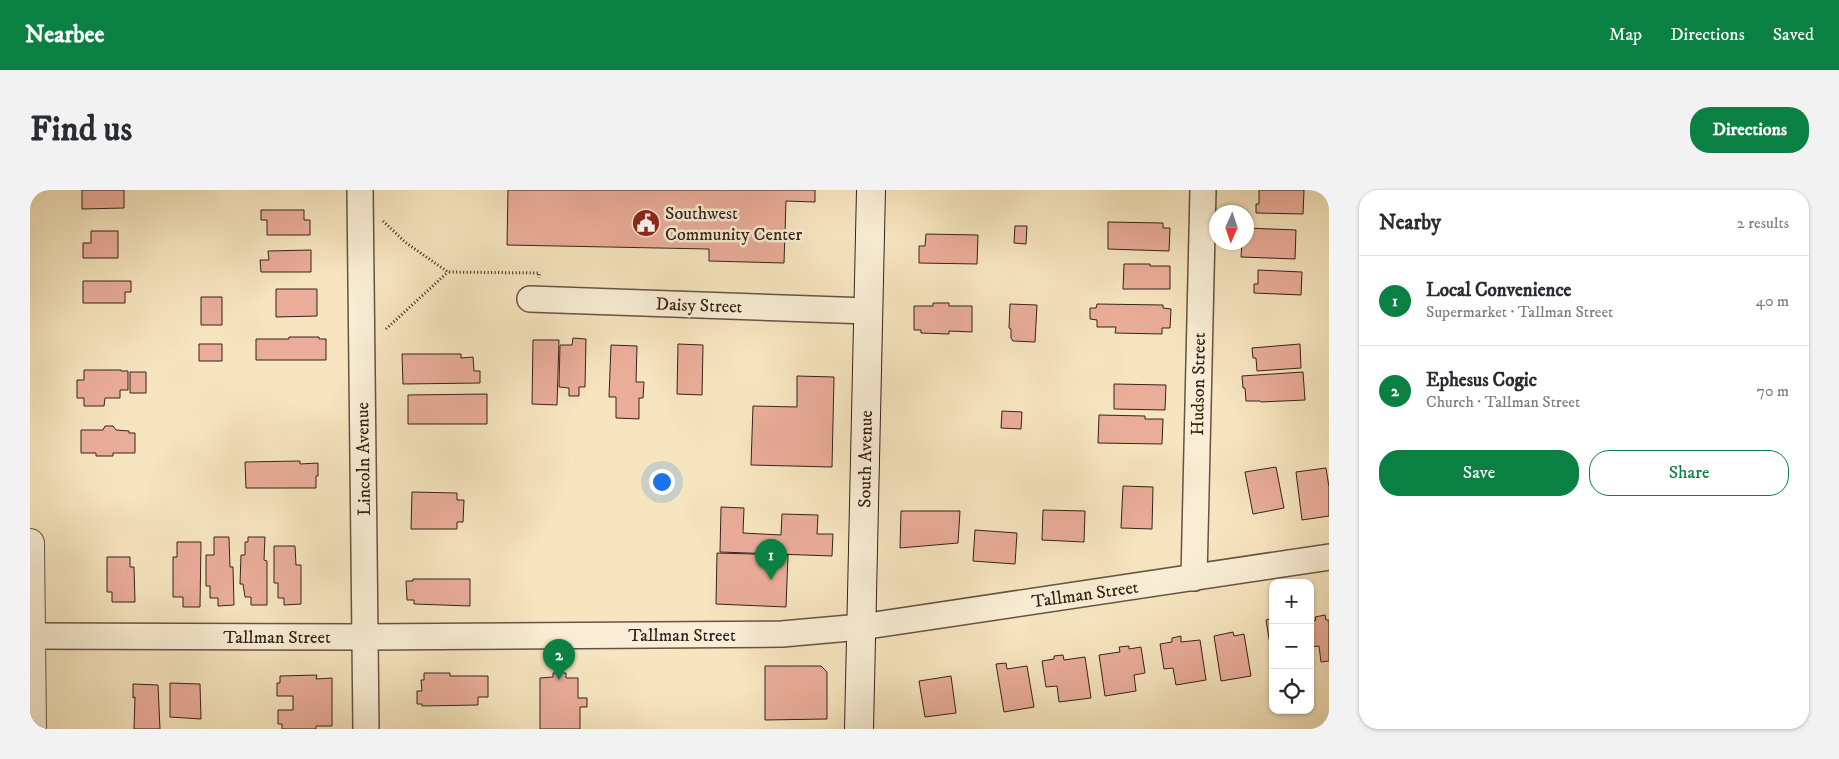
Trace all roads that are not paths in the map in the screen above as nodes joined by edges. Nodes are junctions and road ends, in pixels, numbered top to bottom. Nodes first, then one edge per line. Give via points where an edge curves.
1 (871, 190) edge
2 (1203, 190) edge
3 (360, 194) edge
4 (535, 299) road end
5 (868, 311) junction
6 (30, 543) edge
7 (1329, 557) edge
8 (1194, 578) junction
9 (861, 628) junction
10 (31, 636) edge
11 (365, 637) junction
12 (32, 729) edge
13 (366, 729) edge
14 (859, 729) edge

1 - 5 main road, South Avenue
2 - 8 street, Hudson Street
3 - 11 street, Lincoln Avenue
4 - 5 street, Daisy Street
5 - 9 main road, South Avenue
6 - 10 main road
7 - 8 street, Tallman Street
8 - 9 street, Tallman Street
9 - 11 street, Tallman Street via 782,634
9 - 14 main road, South Avenue
10 - 11 street, Tallman Street
10 - 12 main road
11 - 13 street, Lincoln Avenue

